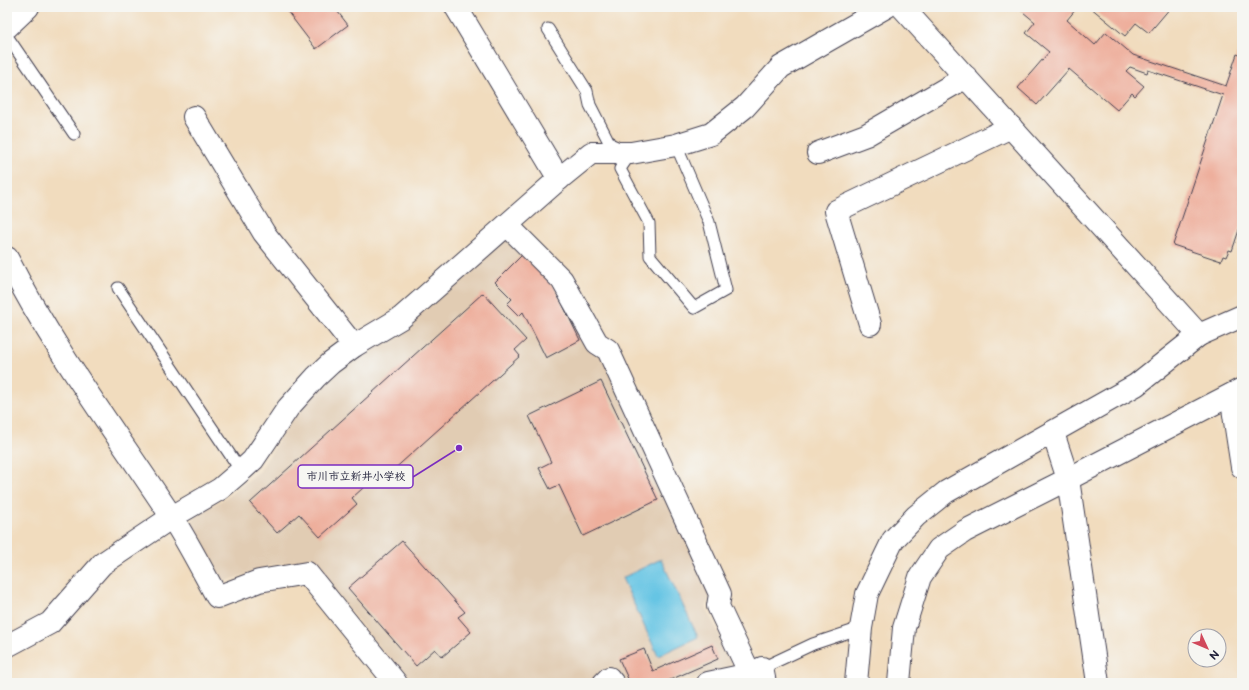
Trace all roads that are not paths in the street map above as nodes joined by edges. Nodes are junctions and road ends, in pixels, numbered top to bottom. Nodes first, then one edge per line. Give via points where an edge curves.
1 (28, 7) edge
2 (456, 7) edge
3 (886, 7) edge
4 (902, 7) edge
5 (7, 27) edge
6 (548, 29) dead end
7 (7, 36) edge
8 (966, 77) junction
9 (194, 117) dead end
10 (1011, 127) junction
11 (74, 134) dead end
12 (676, 145) junction
13 (631, 153) junction
14 (818, 153) dead end
15 (559, 179) junction
16 (507, 225) junction
17 (7, 258) edge
18 (118, 288) dead end
19 (1242, 316) edge
20 (870, 324) dead end
21 (1198, 335) junction
22 (354, 346) junction
23 (1237, 392) edge
24 (1054, 433) junction
25 (1242, 467) edge
26 (241, 471) junction
27 (1068, 479) junction
28 (172, 517) junction
29 (861, 628) junction
30 (7, 646) edge
31 (759, 675) edge
32 (396, 683) edge
33 (604, 683) edge
34 (612, 683) edge
35 (708, 683) edge
36 (856, 683) edge
37 (899, 683) edge
38 (1098, 683) edge

1 - 5 street
2 - 15 street
3 - 12 street via 781,67 745,107 711,134
4 - 8 street
6 - 13 lane via 587,91 590,105 610,144
7 - 11 lane
8 - 10 street
8 - 14 street via 866,136
9 - 22 street via 264,234
10 - 20 street via 836,211
10 - 21 street
12 - 13 street
12 - 13 lane via 709,222 726,290 694,308 650,256 649,223 620,169
13 - 15 street via 591,153
15 - 16 street
16 - 22 street via 401,318
16 - 31 street via 562,280 597,342 608,350 720,594 718,606
17 - 28 street via 82,386
18 - 26 lane
19 - 21 street
21 - 24 street via 1136,385
22 - 26 street via 316,377 288,408 253,460
23 - 25 street
23 - 27 street
24 - 27 street
24 - 29 street via 946,492 916,516 893,540 883,559 867,594
26 - 28 street via 220,489
27 - 37 street via 965,531 939,549 920,577 904,628
27 - 38 street
28 - 30 street via 102,564 50,623
28 - 32 street via 217,597 258,581 307,573
29 - 31 lane via 813,644
29 - 36 street
31 - 35 street
33 - 34 street via 609,678

